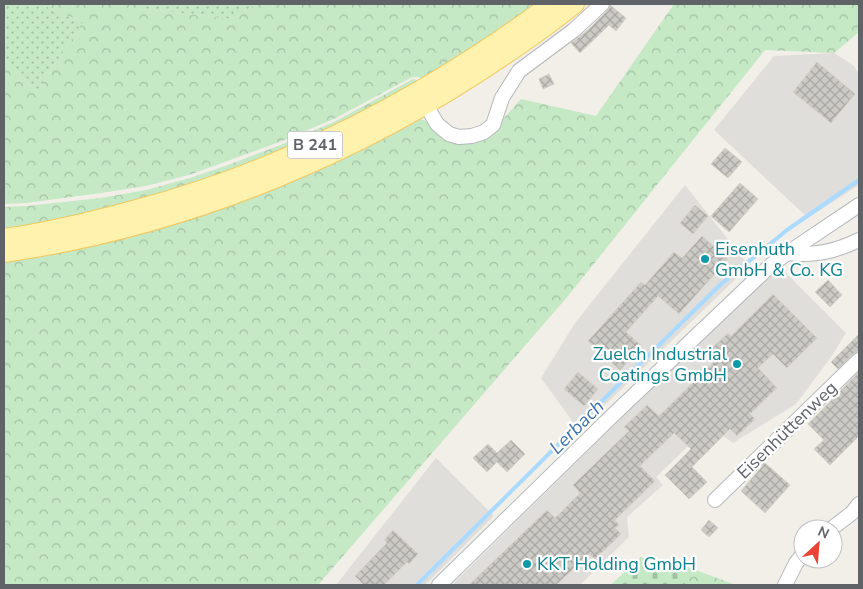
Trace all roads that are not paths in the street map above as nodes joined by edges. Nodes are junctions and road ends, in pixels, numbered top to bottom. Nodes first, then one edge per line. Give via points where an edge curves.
1 (550, 4) edge
2 (575, 4) edge
3 (602, 4) edge
4 (426, 105) junction
5 (859, 205) edge
6 (4, 238) edge
7 (859, 240) edge
8 (4, 253) edge
9 (787, 253) junction
10 (859, 360) edge
11 (715, 500) dead end
12 (859, 504) edge
13 (843, 520) edge
14 (793, 569) edge
15 (439, 585) edge
16 (785, 585) edge

1 - 6 main road, B 241 via 434,83 371,118 295,154 166,201 92,221
2 - 4 main road, B 241 via 484,70
3 - 4 street via 574,30 519,71 502,98 493,125 484,132 459,137 449,134 437,124
4 - 8 main road, B 241 via 301,168 200,206 131,227
5 - 9 street
7 - 9 street via 819,254
9 - 15 street via 606,421
10 - 11 street, Eisenhüttenweg
12 - 13 street
14 - 16 street

